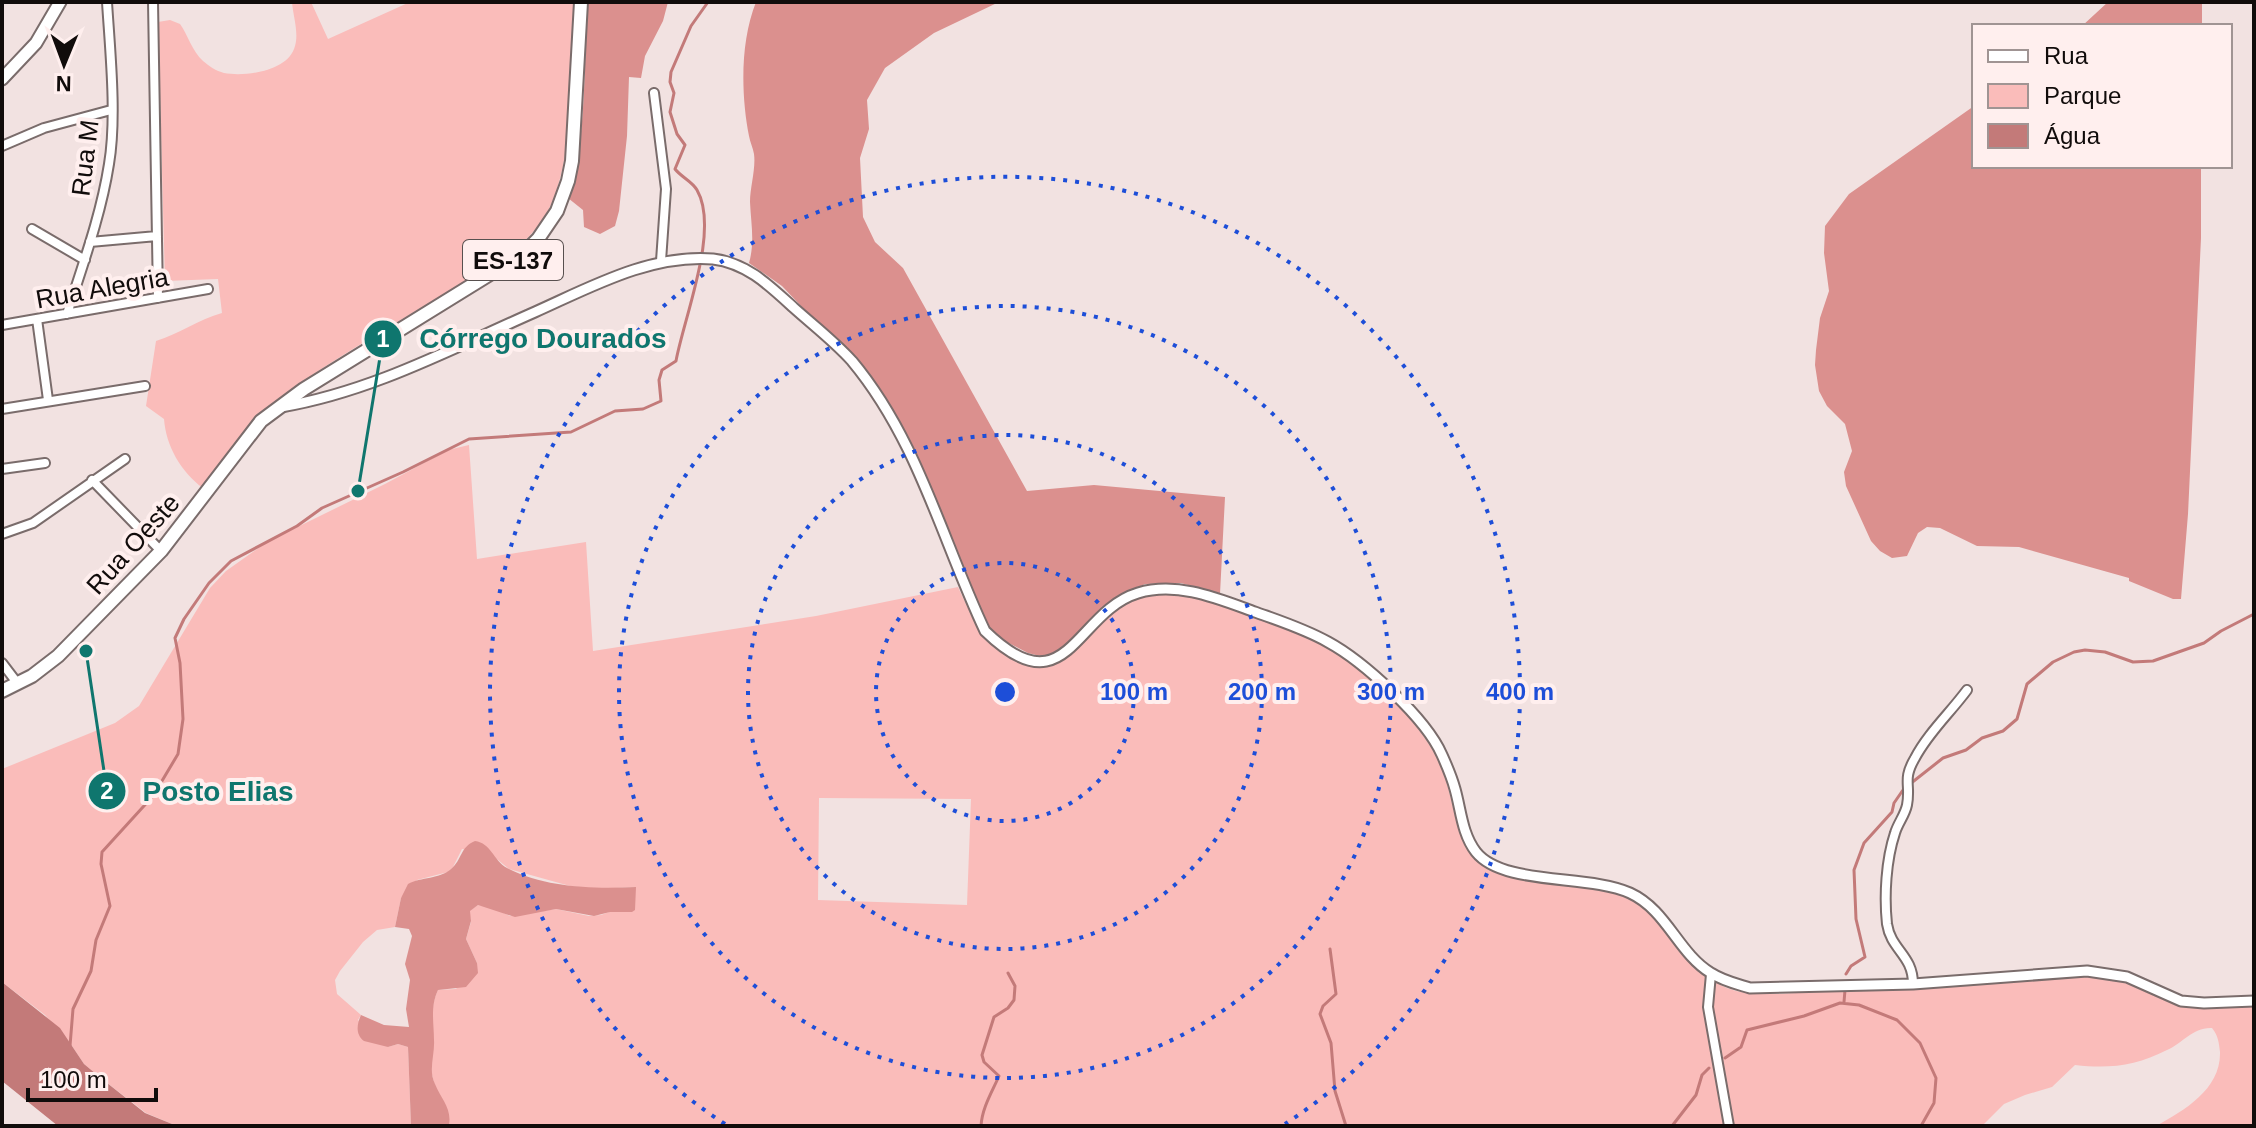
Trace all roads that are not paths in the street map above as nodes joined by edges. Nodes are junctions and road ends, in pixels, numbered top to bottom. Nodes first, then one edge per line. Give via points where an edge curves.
1 (60, 2) edge
2 (107, 2) edge
3 (153, 2) edge
4 (581, 2) edge
5 (2, 79) edge
6 (654, 93) dead end
7 (111, 110) junction
8 (2, 146) edge
9 (32, 229) dead end
10 (157, 236) junction
11 (90, 242) junction
12 (85, 260) junction
13 (661, 261) junction
14 (208, 289) dead end
15 (158, 298) junction
16 (67, 314) junction
17 (37, 319) junction
18 (2, 325) edge
19 (145, 386) dead end
20 (48, 400) junction
21 (278, 407) junction
22 (2, 409) edge
23 (125, 459) dead end
24 (45, 463) dead end
25 (2, 469) edge
26 (92, 480) junction
27 (2, 534) edge
28 (161, 551) junction
29 (2, 663) edge
30 (18, 684) junction
31 (1967, 690) dead end
32 (2, 691) edge
33 (1711, 974) junction
34 (1913, 984) junction
35 (2254, 1001) edge
36 (1729, 1126) edge

1 - 5 main road via 36,43
2 - 7 street, Rua M
3 - 10 street
4 - 21 main road, ES-137 via 572,161 564,196 548,226 505,266
6 - 13 street via 666,189
7 - 8 street
7 - 11 street, Rua M via 110,163
9 - 12 street
10 - 11 street
10 - 15 street
11 - 12 street, Rua M
12 - 16 street, Rua M
13 - 21 street via 369,383
13 - 33 street via 701,259 740,266 762,279 851,361 893,420 919,469 975,610 1000,646 1021,657 1057,658 1117,603 1156,589 1205,595 1325,640 1381,683 1428,730 1477,854 1507,872 1632,894 1661,916
14 - 15 street, Rua Alegria
15 - 16 street, Rua Alegria
16 - 17 street, Rua Alegria
17 - 18 street, Rua Alegria
17 - 20 street
19 - 20 street
20 - 22 street
21 - 28 main road, Rua Oeste / ES-137 via 249,434
23 - 26 street
24 - 25 street
26 - 27 street via 33,523
26 - 28 street
28 - 30 main road, Rua Oeste / ES-137 via 58,656
29 - 30 street
30 - 32 main road, Rua Oeste / ES-137
31 - 34 street via 1909,767 1907,802 1893,842 1887,921 1892,939 1910,963
33 - 34 street via 1750,988
33 - 36 street via 1708,1007
34 - 35 street via 2087,971 2127,977 2181,1001

